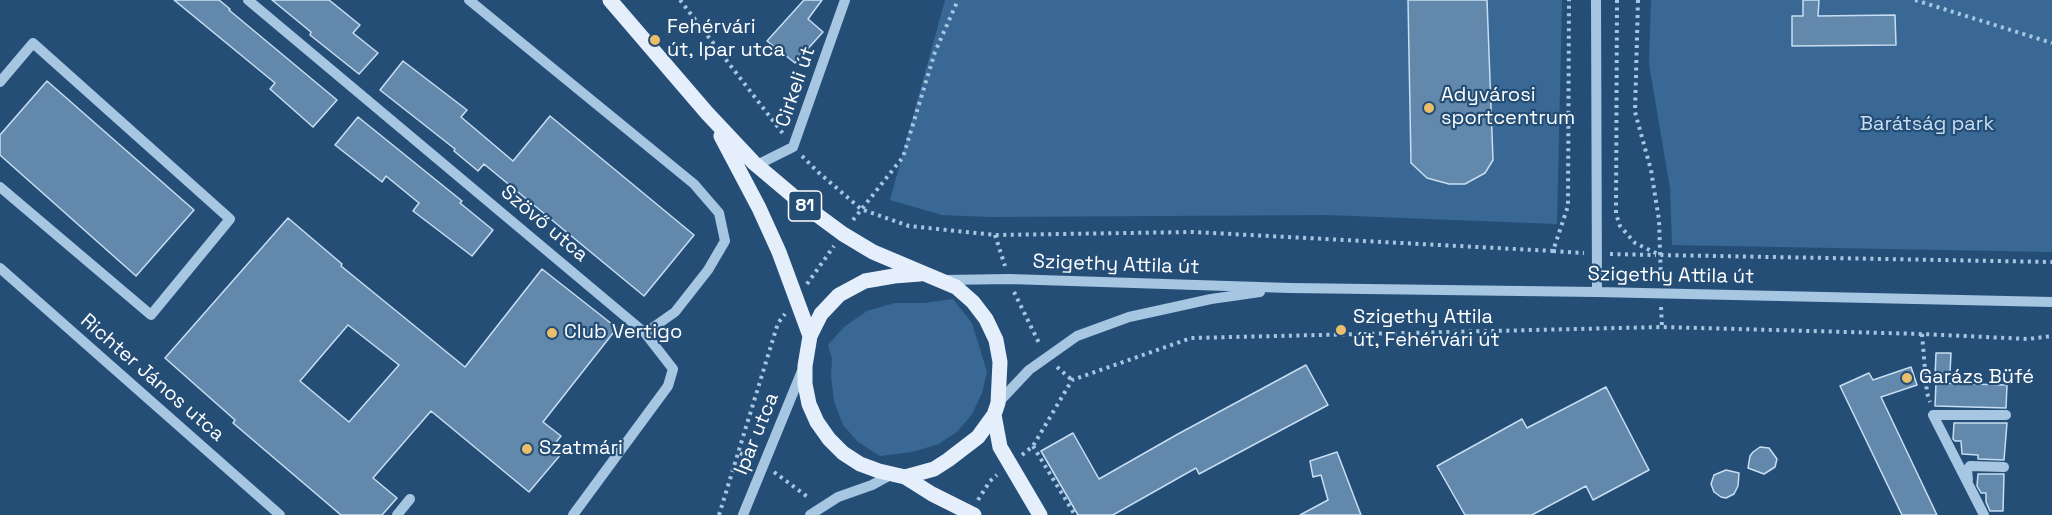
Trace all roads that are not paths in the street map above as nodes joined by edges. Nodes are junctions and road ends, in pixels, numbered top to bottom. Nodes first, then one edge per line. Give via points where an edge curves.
1 (248, 0) edge
2 (469, 0) edge
3 (610, 0) edge
4 (845, 0) edge
5 (1596, 0) edge
6 (0, 82) edge
7 (707, 113) junction
8 (757, 165) junction
9 (0, 187) edge
10 (0, 268) edge
11 (923, 274) junction
12 (942, 280) junction
13 (1290, 288) junction
14 (1597, 292) junction
15 (2052, 302) edge
16 (645, 333) junction
17 (810, 336) junction
18 (805, 366) junction
19 (996, 409) junction
20 (2006, 415) dead end
21 (2004, 467) dead end
22 (899, 476) junction
23 (1969, 486) junction
24 (410, 499) dead end
25 (280, 515) edge
26 (397, 515) edge
27 (573, 515) edge
28 (743, 515) edge
29 (810, 515) edge
30 (974, 515) edge
31 (1040, 515) edge
32 (1984, 515) edge

1 - 16 street, Szövő utca
2 - 16 street via 694,184 719,213 725,241 708,270 675,312
3 - 7 main road, 81
4 - 8 street, Cirkeli út via 794,147
5 - 14 street
6 - 9 street via 33,43 230,219 151,315
7 - 8 main road, 81
7 - 17 main road, 81 via 759,208
8 - 11 main road, 81 via 843,234
10 - 25 street, Richter János utca
11 - 12 main road, 81
11 - 17 main road, 81 via 865,281 838,295 821,314
12 - 13 street, Szigethy Attila út
12 - 19 main road, 81 via 973,302 996,340 1000,362
13 - 14 street, Szigethy Attila út
13 - 19 street, Szigethy Attila út via 1130,317 1077,336 1029,370
14 - 15 street, Szigethy Attila út
16 - 27 street, Szövő utca via 673,369 668,386
17 - 18 main road, 81
18 - 22 main road, 81 via 809,404 829,439 860,464
18 - 28 street, Ipar utca
19 - 22 main road via 978,437 948,460 934,469
19 - 31 main road, 81 via 1000,447
20 - 23 street via 1933,415
21 - 23 street via 1970,466
22 - 29 street via 838,497
22 - 30 main road, 81
23 - 32 street
24 - 26 street

